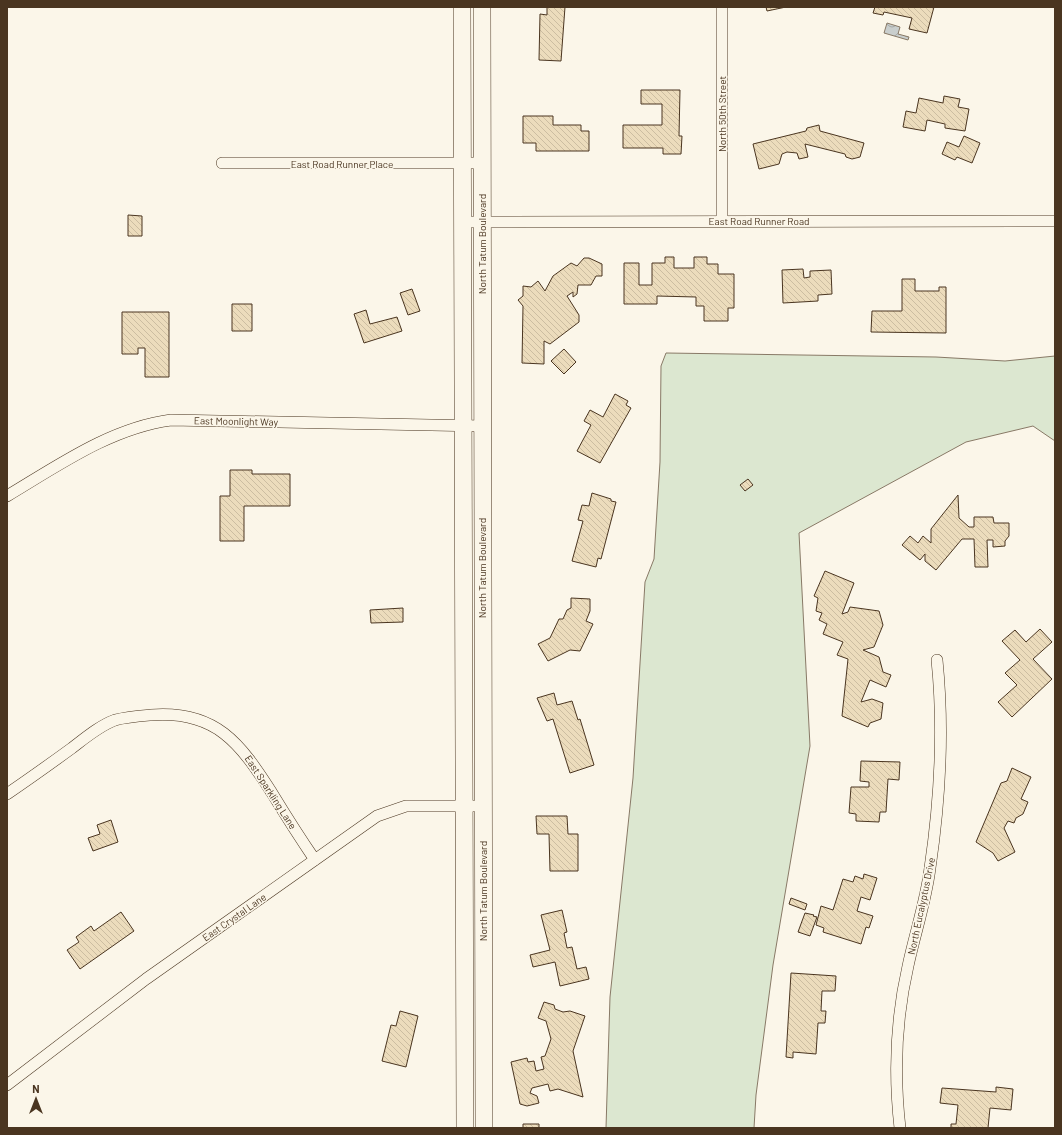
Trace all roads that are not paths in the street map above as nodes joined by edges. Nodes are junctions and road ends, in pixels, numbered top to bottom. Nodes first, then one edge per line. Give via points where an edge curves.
1 (462, 7) edge
2 (482, 7) edge
3 (722, 7) edge
4 (222, 163) dead end
5 (482, 163) junction
6 (463, 164) junction
7 (722, 221) junction
8 (1055, 221) edge
9 (463, 222) junction
10 (482, 222) junction
11 (463, 425) junction
12 (482, 426) junction
13 (7, 496) edge
14 (937, 660) dead end
15 (7, 794) edge
16 (463, 806) junction
17 (483, 806) junction
18 (315, 860) junction
19 (7, 1085) edge
20 (465, 1128) edge
21 (484, 1128) edge
22 (900, 1128) edge

1 - 6 main road, North Tatum Boulevard
2 - 5 main road, North Tatum Boulevard
3 - 7 street, North 50th Street
4 - 6 street, East Road Runner Place
5 - 6 street, East Road Runner Place
5 - 10 main road, North Tatum Boulevard
6 - 9 main road, North Tatum Boulevard
7 - 8 street, East Road Runner Road
7 - 10 street, East Road Runner Road
9 - 10 street, East Road Runner Road
9 - 11 main road, North Tatum Boulevard
10 - 12 main road, North Tatum Boulevard
11 - 12 street, East Moonlight Way
11 - 13 street, East Moonlight Way via 171,420 153,423 108,438
11 - 16 main road, North Tatum Boulevard
12 - 17 main road, North Tatum Boulevard
14 - 22 street, North Eucalyptus Drive via 941,728 936,818 930,869 905,979 899,1024 897,1067
15 - 18 street, East Sparkling Lane via 98,729 115,720 167,714 186,716 203,720 238,745
16 - 17 street, East Crystal Lane
16 - 18 street, East Crystal Lane via 406,806 391,810 377,816
16 - 20 main road, North Tatum Boulevard
17 - 21 main road, North Tatum Boulevard
18 - 19 street, East Crystal Lane via 134,989

